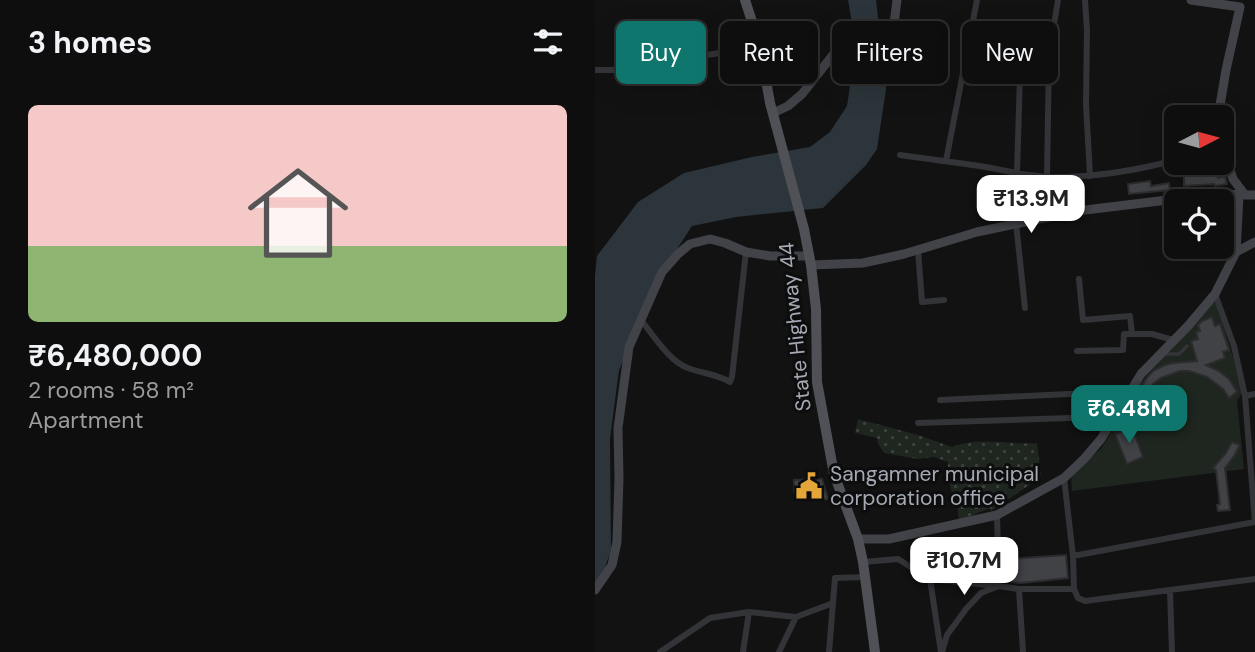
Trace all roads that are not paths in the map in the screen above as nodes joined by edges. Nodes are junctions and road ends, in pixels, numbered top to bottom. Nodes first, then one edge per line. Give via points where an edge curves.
1 (745, 0) edge
2 (897, 0) edge
3 (977, 0) edge
4 (1058, 0) edge
5 (1085, 0) edge
6 (1191, 0) edge
7 (1241, 4) edge
8 (752, 21) edge
9 (720, 53) edge
10 (595, 70) edge
11 (768, 84) edge
12 (1020, 84) edge
13 (1220, 105) edge
14 (774, 116) junction
15 (900, 155) dead end
16 (946, 161) junction
17 (1164, 163) edge
18 (1017, 173) junction
19 (1232, 175) edge
20 (1090, 176) junction
21 (1047, 177) junction
22 (1246, 195) edge
23 (1016, 223) junction
24 (1255, 242) edge
25 (918, 250) junction
26 (746, 252) junction
27 (1236, 253) junction
28 (810, 261) junction
29 (1079, 279) dead end
30 (1215, 294) junction
31 (944, 300) dead end
32 (1024, 308) dead end
33 (641, 320) junction
34 (1132, 334) junction
35 (1173, 340) junction
36 (1187, 346) dead end
37 (1077, 351) dead end
38 (1160, 354) junction
39 (1128, 394) junction
40 (1255, 394) edge
41 (1245, 396) junction
42 (940, 400) dead end
43 (1112, 422) junction
44 (918, 423) dead end
45 (1064, 478) junction
46 (997, 515) junction
47 (858, 540) junction
48 (1073, 556) junction
49 (863, 562) junction
50 (866, 577) junction
51 (930, 579) junction
52 (1255, 579) edge
53 (999, 586) junction
54 (1019, 589) junction
55 (1074, 589) junction
56 (595, 590) edge
57 (1170, 591) junction
58 (833, 603) junction
59 (749, 612) junction
60 (796, 618) junction
61 (660, 652) edge
62 (743, 652) edge
63 (779, 652) edge
64 (829, 652) edge
65 (874, 652) edge
66 (941, 652) edge
67 (1023, 652) edge
68 (1172, 652) edge

1 - 8 main road, State Highway 44
2 - 14 street via 894,24 840,46 802,94
3 - 16 street
4 - 21 street via 1049,55
5 - 20 street
6 - 7 street
7 - 13 street
9 - 10 street
11 - 14 main road, State Highway 44
12 - 18 street
14 - 28 main road, State Highway 44
15 - 16 street
16 - 18 street
17 - 20 street
18 - 21 street
19 - 22 street
20 - 21 street
22 - 23 street via 1217,194 1077,211
22 - 27 street
23 - 25 street
23 - 32 street
24 - 27 street
25 - 28 street via 863,263
25 - 31 street via 922,302
26 - 28 street
26 - 33 street via 710,239 690,244 662,272
26 - 33 street via 730,382 685,368
27 - 30 street
28 - 47 main road, State Highway 44 via 817,382 834,474
29 - 34 street via 1083,320 1130,316
30 - 35 street
30 - 41 street via 1234,346
33 - 56 street via 629,347 618,428 617,542 612,565
34 - 35 street
34 - 37 street via 1124,334 1123,350
35 - 38 street
36 - 38 lane via 1179,354
38 - 39 street
39 - 42 street
39 - 43 street
40 - 41 street
41 - 48 street via 1255,522
43 - 44 street via 1099,418
43 - 45 street
45 - 46 street
45 - 48 street
46 - 47 street via 888,539
46 - 53 street
47 - 49 main road, State Highway 44
48 - 55 street
49 - 50 main road, State Highway 44
49 - 51 street via 898,559
50 - 58 street via 835,578
50 - 65 main road, State Highway 44
51 - 53 street
51 - 66 street
52 - 57 street
53 - 54 street
53 - 66 street via 981,593 966,610 947,635
54 - 55 street
54 - 67 street
55 - 57 street via 1085,601
57 - 68 street
58 - 60 street
58 - 64 street
59 - 60 street
59 - 61 street via 710,618
59 - 62 street
60 - 63 street

